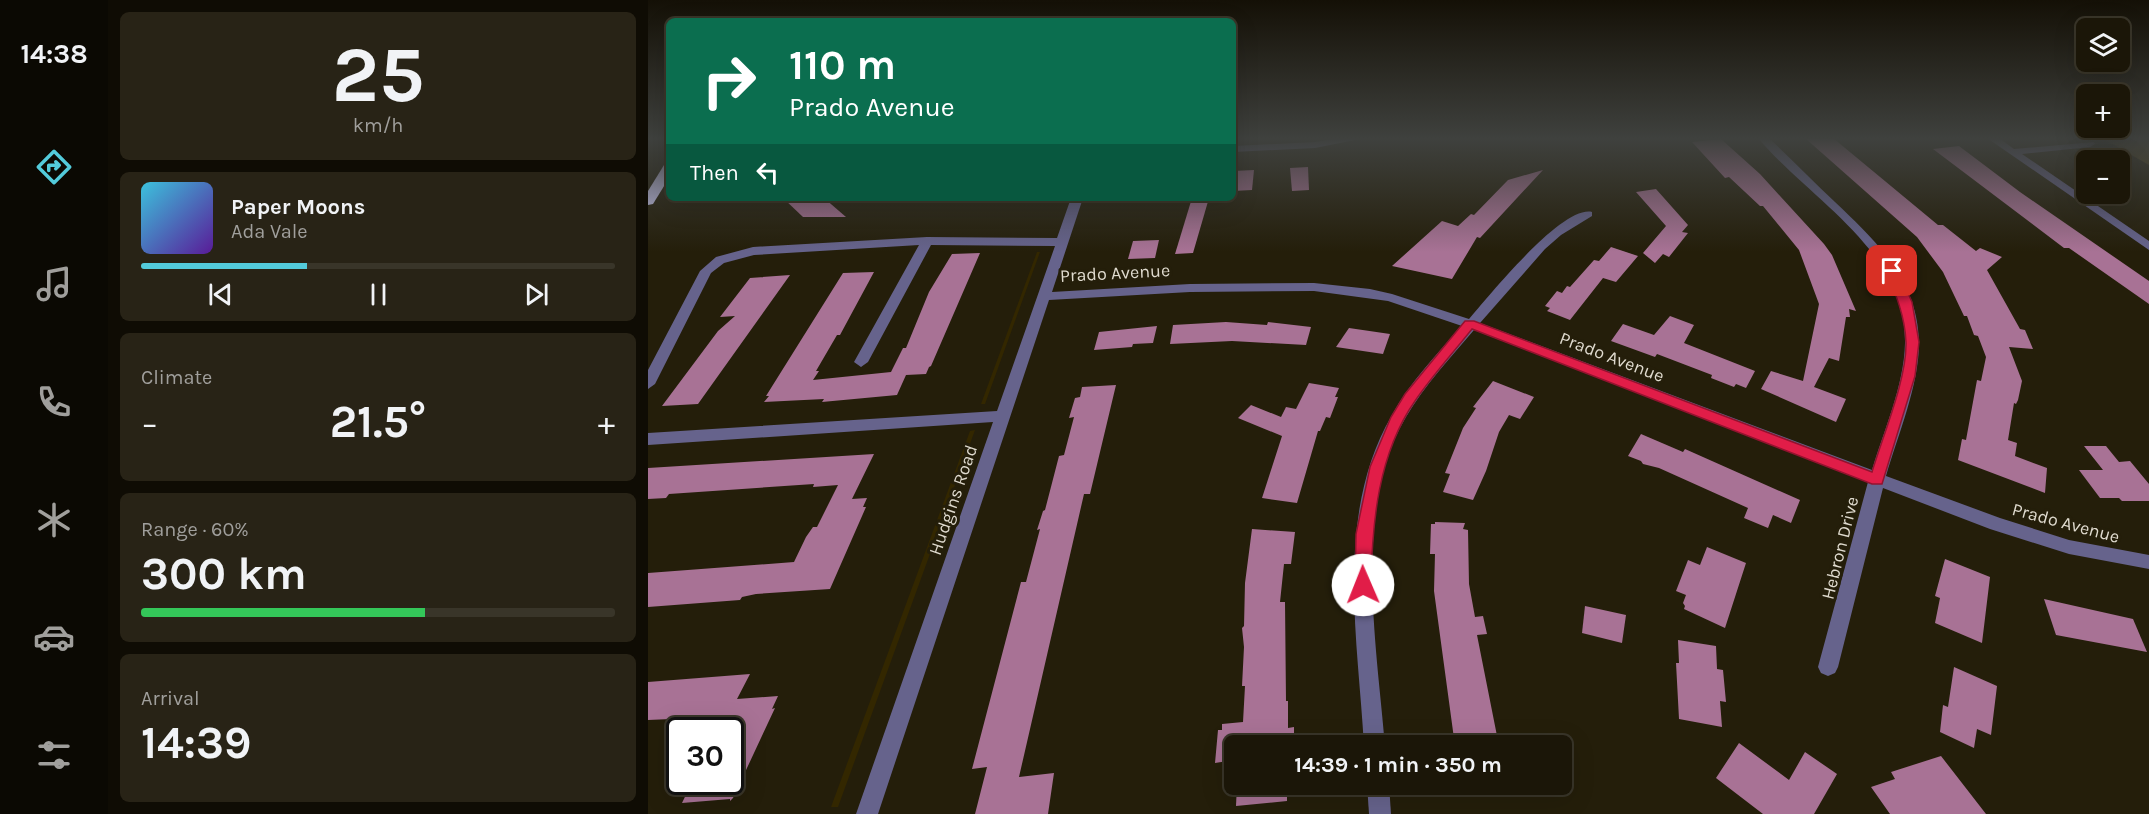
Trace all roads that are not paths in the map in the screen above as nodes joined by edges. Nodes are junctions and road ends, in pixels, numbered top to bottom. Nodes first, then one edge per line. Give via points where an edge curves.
1 (664, 176) edge
2 (1802, 176) edge
3 (2048, 176) edge
4 (648, 201) edge
5 (1076, 201) edge
6 (1588, 214) dead end
7 (927, 241) junction
8 (1063, 242) junction
9 (2149, 246) edge
10 (1044, 296) junction
11 (1470, 324) junction
12 (861, 362) dead end
13 (648, 384) edge
14 (1002, 416) junction
15 (648, 440) edge
16 (1877, 480) junction
17 (2149, 562) edge
18 (1828, 667) dead end
19 (1374, 735) edge
20 (1379, 795) edge
21 (867, 814) edge
22 (1380, 814) edge

1 - 4 highway
2 - 16 street, Hebron Drive via 1875,246 1906,302 1912,342 1908,376
3 - 9 street
5 - 8 street, Hudgins Road
6 - 11 street via 1551,236
7 - 8 street
7 - 12 street
7 - 13 street via 753,251 720,261 706,271
8 - 10 street, Hudgins Road
10 - 11 street, Prado Avenue via 1190,288 1314,287 1392,298
10 - 14 street, Hudgins Road
11 - 16 street, Prado Avenue
11 - 19 street via 1410,398 1377,467 1362,564
14 - 15 street
14 - 21 street, Hudgins Road
16 - 17 street, Prado Avenue via 2039,539
16 - 18 street, Hebron Drive
20 - 22 street

